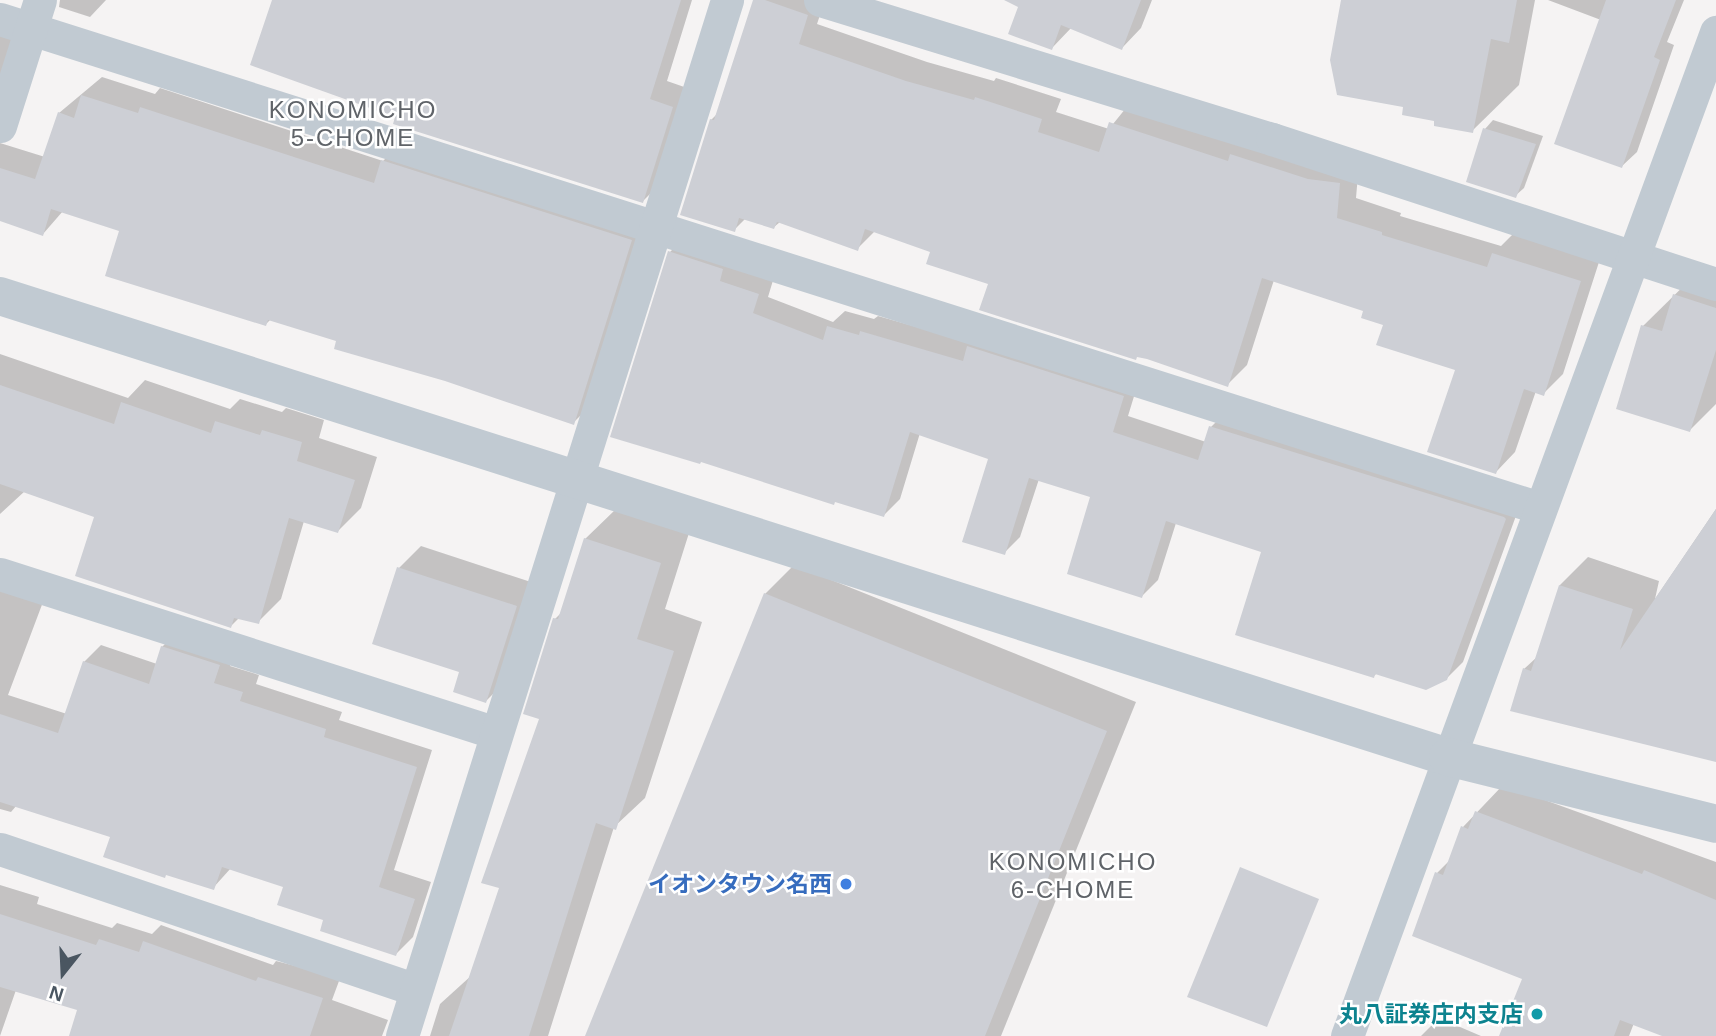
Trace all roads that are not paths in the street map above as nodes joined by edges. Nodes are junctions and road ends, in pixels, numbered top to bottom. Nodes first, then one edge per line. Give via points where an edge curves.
1 (727, 0) edge
2 (820, 0) edge
3 (24, 16) edge
4 (1716, 32) edge
5 (0, 126) edge
6 (656, 228) junction
7 (1634, 257) junction
8 (1716, 284) edge
9 (0, 296) edge
10 (575, 477) junction
11 (1541, 508) junction
12 (0, 574) edge
13 (496, 733) junction
14 (1448, 757) junction
15 (1716, 824) edge
16 (0, 849) edge
17 (414, 989) junction
18 (402, 1036) edge
19 (1347, 1036) edge

1 - 6 street
2 - 7 street via 1272,139
3 - 5 street
3 - 6 street
4 - 7 street
6 - 10 street
6 - 11 street
7 - 8 street
7 - 11 street
9 - 10 street
10 - 13 street
10 - 14 street
11 - 14 street
12 - 13 street
13 - 17 street
14 - 15 street
14 - 19 street
16 - 17 street
17 - 18 street

